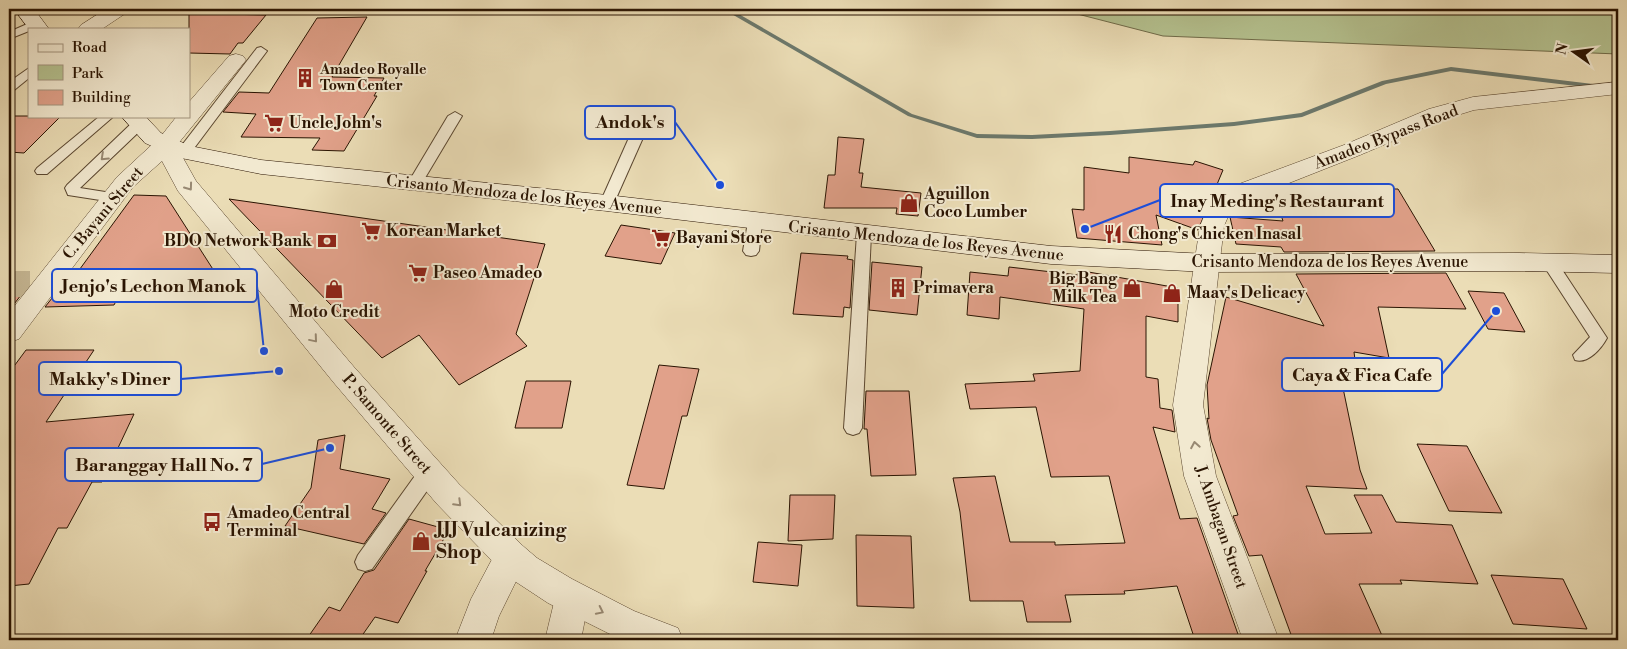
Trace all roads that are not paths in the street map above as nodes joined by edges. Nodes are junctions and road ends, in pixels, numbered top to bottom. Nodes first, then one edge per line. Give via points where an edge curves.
1 (118, 9) edge
2 (32, 21) edge
3 (90, 28) edge
4 (9, 36) edge
5 (261, 51) dead end
6 (236, 60) dead end
7 (28, 73) edge
8 (9, 88) edge
9 (1618, 88) edge
10 (190, 115) edge
11 (456, 116) dead end
12 (106, 118) edge
13 (188, 118) edge
14 (136, 120) edge
15 (643, 122) dead end
16 (174, 149) junction
17 (42, 171) dead end
18 (415, 183) junction
19 (113, 197) junction
20 (607, 203) junction
21 (755, 222) junction
22 (864, 234) junction
23 (751, 251) dead end
24 (1207, 263) junction
25 (1550, 263) junction
26 (1618, 264) edge
27 (9, 332) edge
28 (1581, 355) dead end
29 (853, 428) dead end
30 (429, 472) junction
31 (511, 557) junction
32 (365, 562) dead end
33 (572, 598) junction
34 (472, 640) edge
35 (563, 640) edge
36 (665, 640) edge
37 (1261, 640) edge

1 - 3 street
2 - 4 lane
5 - 16 lane
6 - 10 street, C. Bayani Street
7 - 8 lane
9 - 24 street, Amadeo Bypass Road via 1473,104 1437,114 1232,196 1219,208 1212,226
11 - 18 lane
12 - 17 lane
13 - 16 street, C. Bayani Street
14 - 16 street, Crisanto Mendoza de los Reyes Avenue via 153,138
14 -> 19 lane via 72,188 72,192 78,194
15 - 20 lane
16 - 18 street, Crisanto Mendoza de los Reyes Avenue via 261,166
16 - 19 street, C. Bayani Street via 125,182
16 -> 30 street, P. Samonte Street via 186,185
18 - 20 street, Crisanto Mendoza de los Reyes Avenue
19 - 27 street, C. Bayani Street via 37,284
20 - 21 street, Crisanto Mendoza de los Reyes Avenue
21 - 22 street, Crisanto Mendoza de los Reyes Avenue
21 - 23 lane
22 - 24 street, Crisanto Mendoza de los Reyes Avenue via 1051,255
22 - 29 lane
24 - 25 street, Crisanto Mendoza de los Reyes Avenue
37 -> 24 street, J. Ambagan Street via 1200,476 1188,405
25 - 26 street, Crisanto Mendoza de los Reyes Avenue
25 - 28 lane via 1599,338
30 -> 31 street, P. Samonte Street
30 - 32 lane
31 - 33 street, P. Samonte Street
31 - 34 street
33 - 35 street
33 -> 36 street, P. Samonte Street

